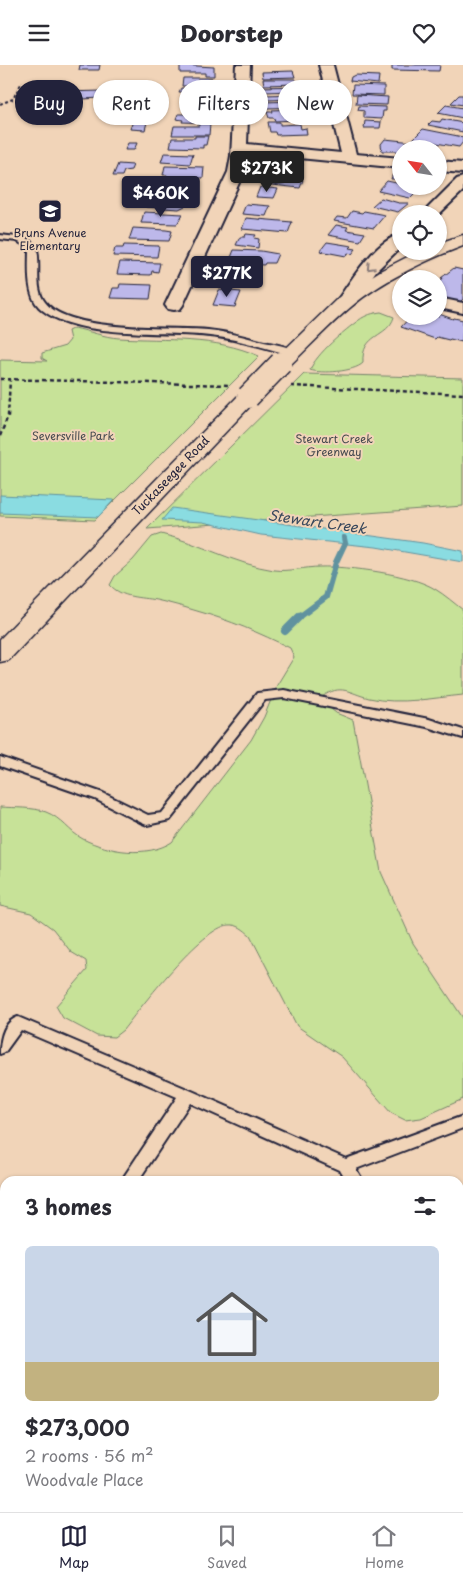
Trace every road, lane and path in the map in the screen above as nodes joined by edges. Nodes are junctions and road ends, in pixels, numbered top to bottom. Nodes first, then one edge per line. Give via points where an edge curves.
1 (243, 65) edge
2 (326, 65) edge
3 (15, 95) edge
4 (0, 104) edge
5 (239, 148) junction
6 (350, 159) junction
7 (392, 162) edge
8 (448, 167) edge
9 (463, 168) edge
10 (463, 182) edge
11 (439, 205) edge
12 (0, 237) edge
13 (463, 240) edge
14 (447, 246) edge
15 (392, 248) edge
16 (416, 260) edge
17 (346, 301) junction
18 (174, 305) dead end
19 (447, 305) edge
20 (463, 308) edge
21 (287, 357) junction
22 (10, 379) dead end
23 (0, 436) edge
24 (0, 653) edge
25 (463, 735) edge
26 (0, 761) edge
27 (0, 1048) edge
28 (187, 1095) junction
29 (463, 1121) edge
30 (346, 1166) junction
31 (132, 1176) edge
32 (352, 1176) edge

1 - 5 street
2 - 6 street
3 - 4 path
5 - 6 street
5 - 18 street via 233,180
6 - 7 street
8 - 9 street
10 - 11 street
12 - 21 lane via 30,243 38,297 43,305 71,320 111,328 211,333
13 - 14 main road
15 -> 17 street via 361,277
16 - 17 main road, Tuckaseegee Road
17 - 21 main road, Tuckaseegee Road
19 - 20 street
21 - 24 main road, Tuckaseegee Road, bridge
22 - 23 path via 5,429
25 - 26 lane via 429,723 284,694 260,696 166,817 147,820 99,796
27 - 28 lane via 18,1023
28 - 30 lane
28 - 31 lane
29 - 30 lane
30 - 32 lane

